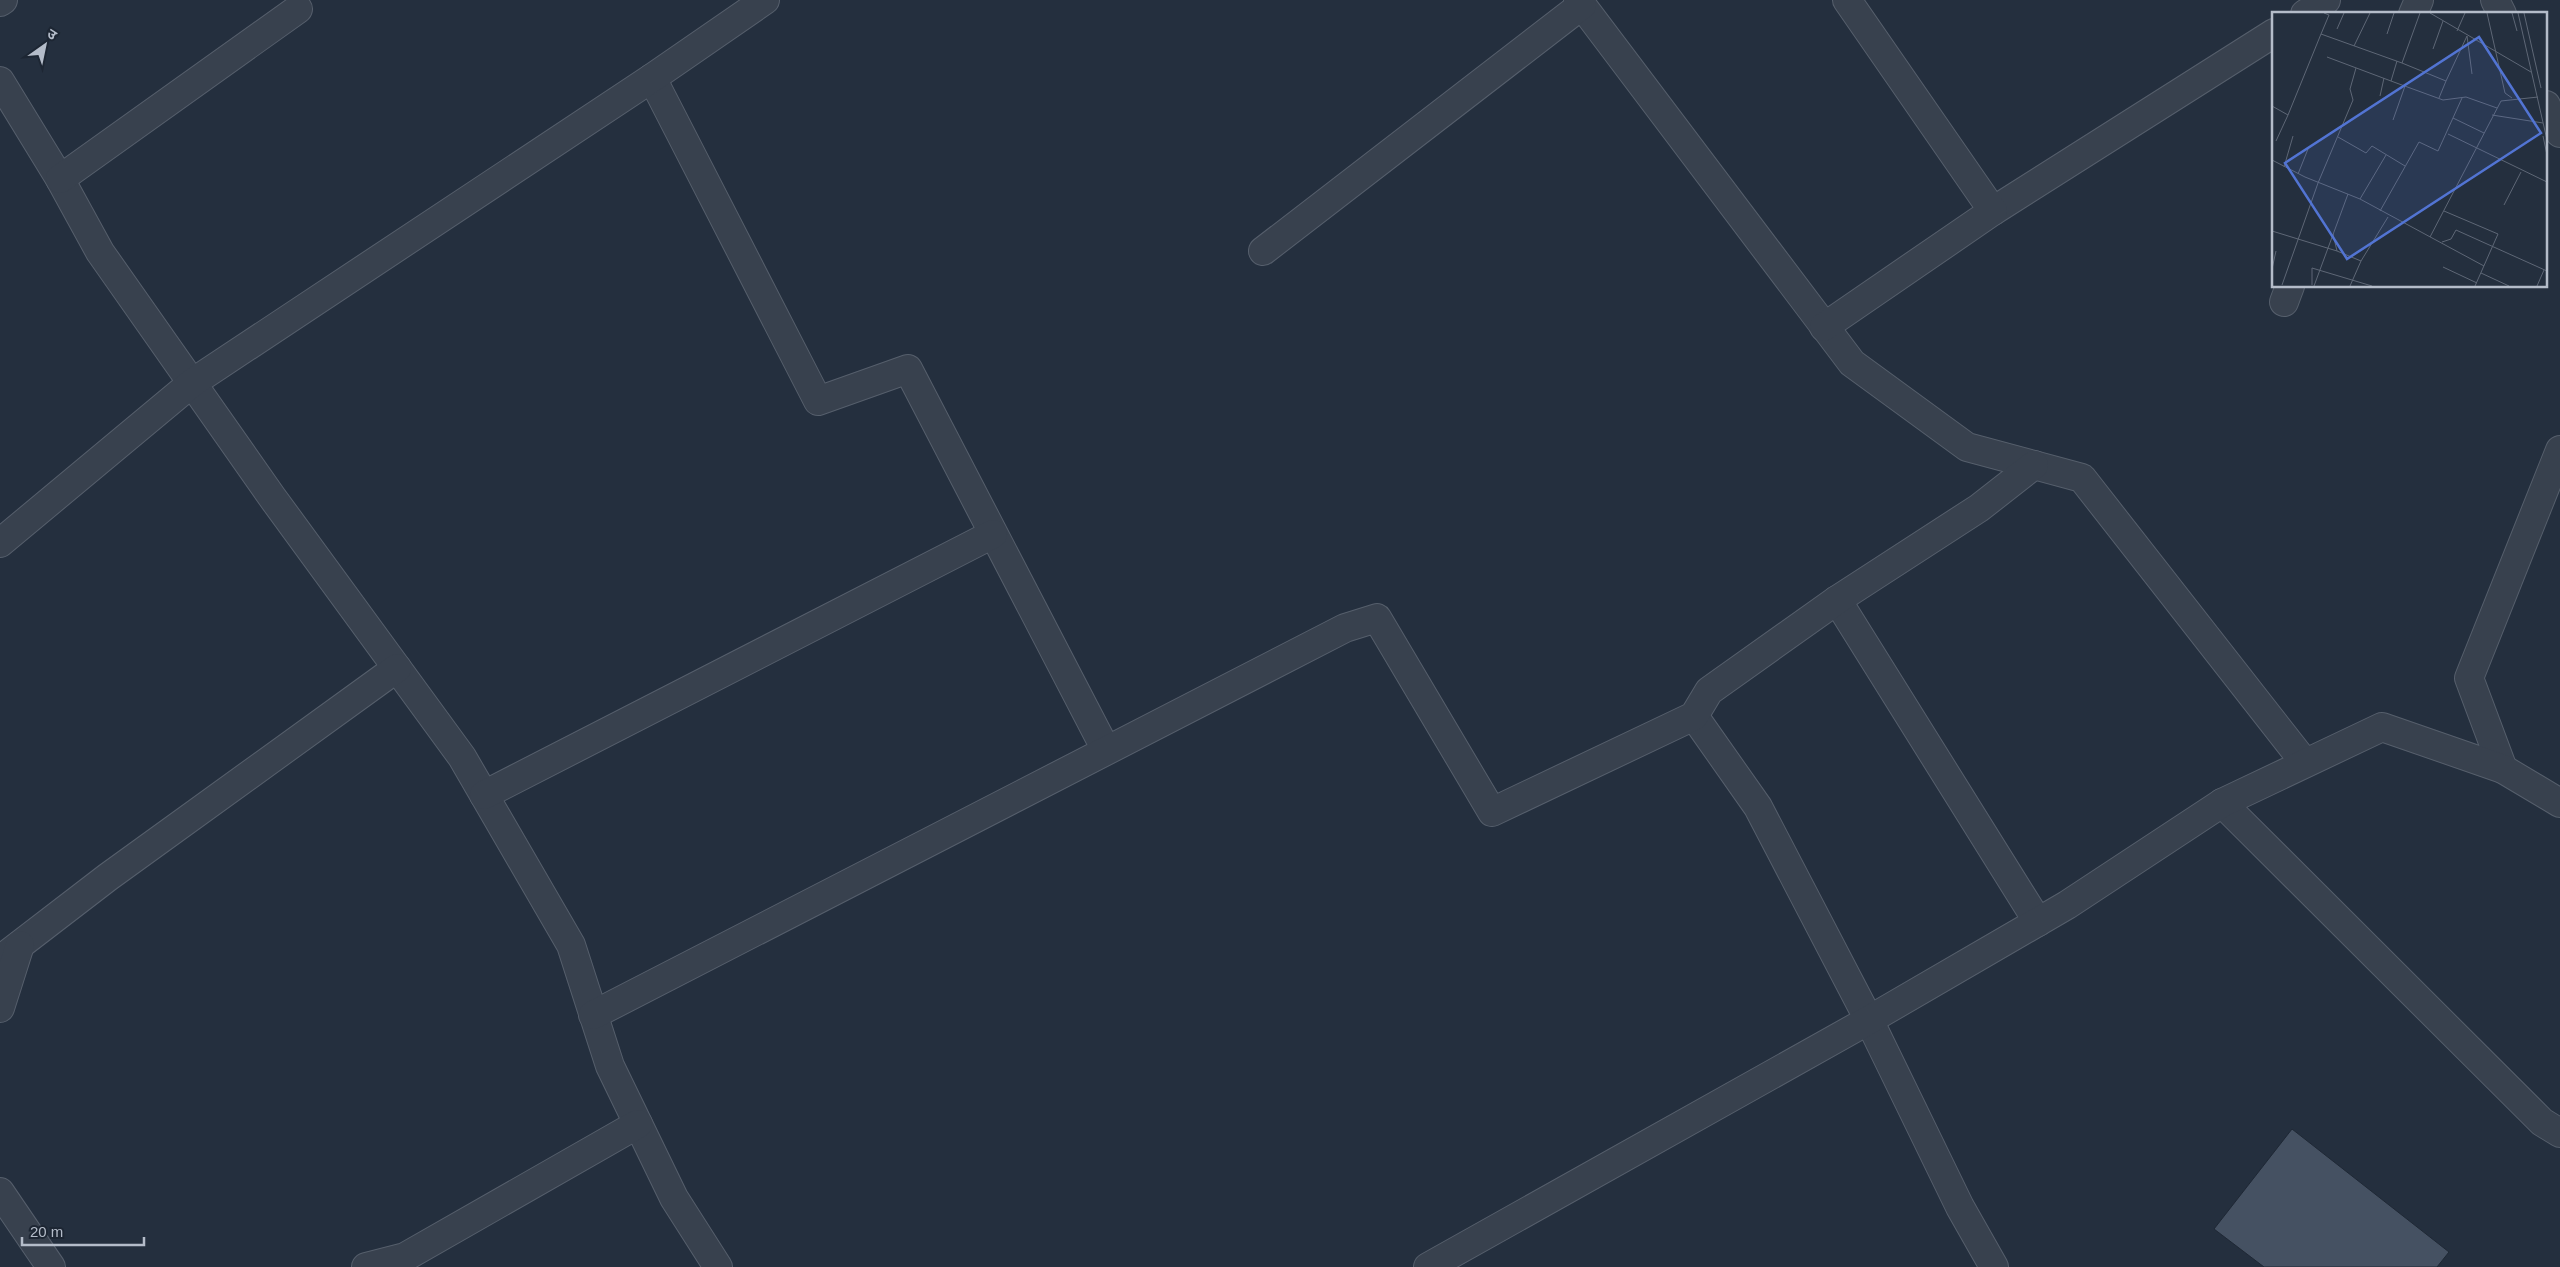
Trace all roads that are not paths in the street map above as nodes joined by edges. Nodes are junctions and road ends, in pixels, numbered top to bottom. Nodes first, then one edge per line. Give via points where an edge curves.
1 (765, 0) edge
2 (1847, 0) edge
3 (2326, 0) edge
4 (2419, 0) edge
5 (2495, 0) edge
6 (1580, 2) edge
7 (298, 9) dead end
8 (2308, 12) edge
9 (2414, 12) edge
10 (2501, 12) edge
11 (2272, 34) edge
12 (652, 78) junction
13 (0, 81) edge
14 (2548, 109) edge
15 (2560, 133) edge
16 (60, 179) junction
17 (1993, 211) junction
18 (1263, 251) dead end
19 (1824, 326) junction
20 (192, 383) junction
21 (2560, 450) edge
22 (2034, 465) junction
23 (993, 534) junction
24 (0, 543) edge
25 (1836, 600) junction
26 (396, 668) junction
27 (1694, 716) junction
28 (1106, 750) junction
29 (2305, 763) junction
30 (2503, 769) junction
31 (484, 795) junction
32 (2222, 803) junction
33 (2560, 803) edge
34 (2038, 922) junction
35 (10, 953) edge
36 (0, 1008) edge
37 (594, 1015) junction
38 (1869, 1020) junction
39 (638, 1124) junction
40 (2560, 1133) edge
41 (0, 1192) edge
42 (51, 1267) edge
43 (366, 1267) edge
44 (718, 1267) edge
45 (1428, 1267) edge
46 (1994, 1267) edge

1 - 12 street
2 - 17 street
3 - 8 street
4 - 9 street
5 - 10 street
6 - 18 street
6 - 19 street
7 - 16 street
11 - 17 street
12 - 20 street
12 - 23 street via 818,401 908,369
13 - 16 street
14 - 15 street
16 - 20 street via 100,252
17 - 19 street
19 - 22 street via 1852,363 1967,447
20 - 24 street
20 - 26 street
21 - 30 street via 2470,678
22 - 25 street via 1979,508
22 - 29 street via 2082,478
23 - 28 street
23 - 31 street
25 - 27 street via 1709,691
25 - 34 street
26 - 31 street via 462,757
26 - 35 street via 108,877
27 - 28 street via 1492,812 1377,618 1344,628
27 - 38 street via 1758,807
28 - 37 street
29 - 30 street via 2382,727
29 - 32 street
30 - 33 street
31 - 37 street via 571,945
32 - 34 street
32 - 40 street via 2542,1122
34 - 38 street
35 - 36 street
37 - 39 street via 610,1066
38 - 45 street
38 - 46 street via 1960,1207
39 - 43 street via 405,1257
39 - 44 street via 674,1198
41 - 42 street

